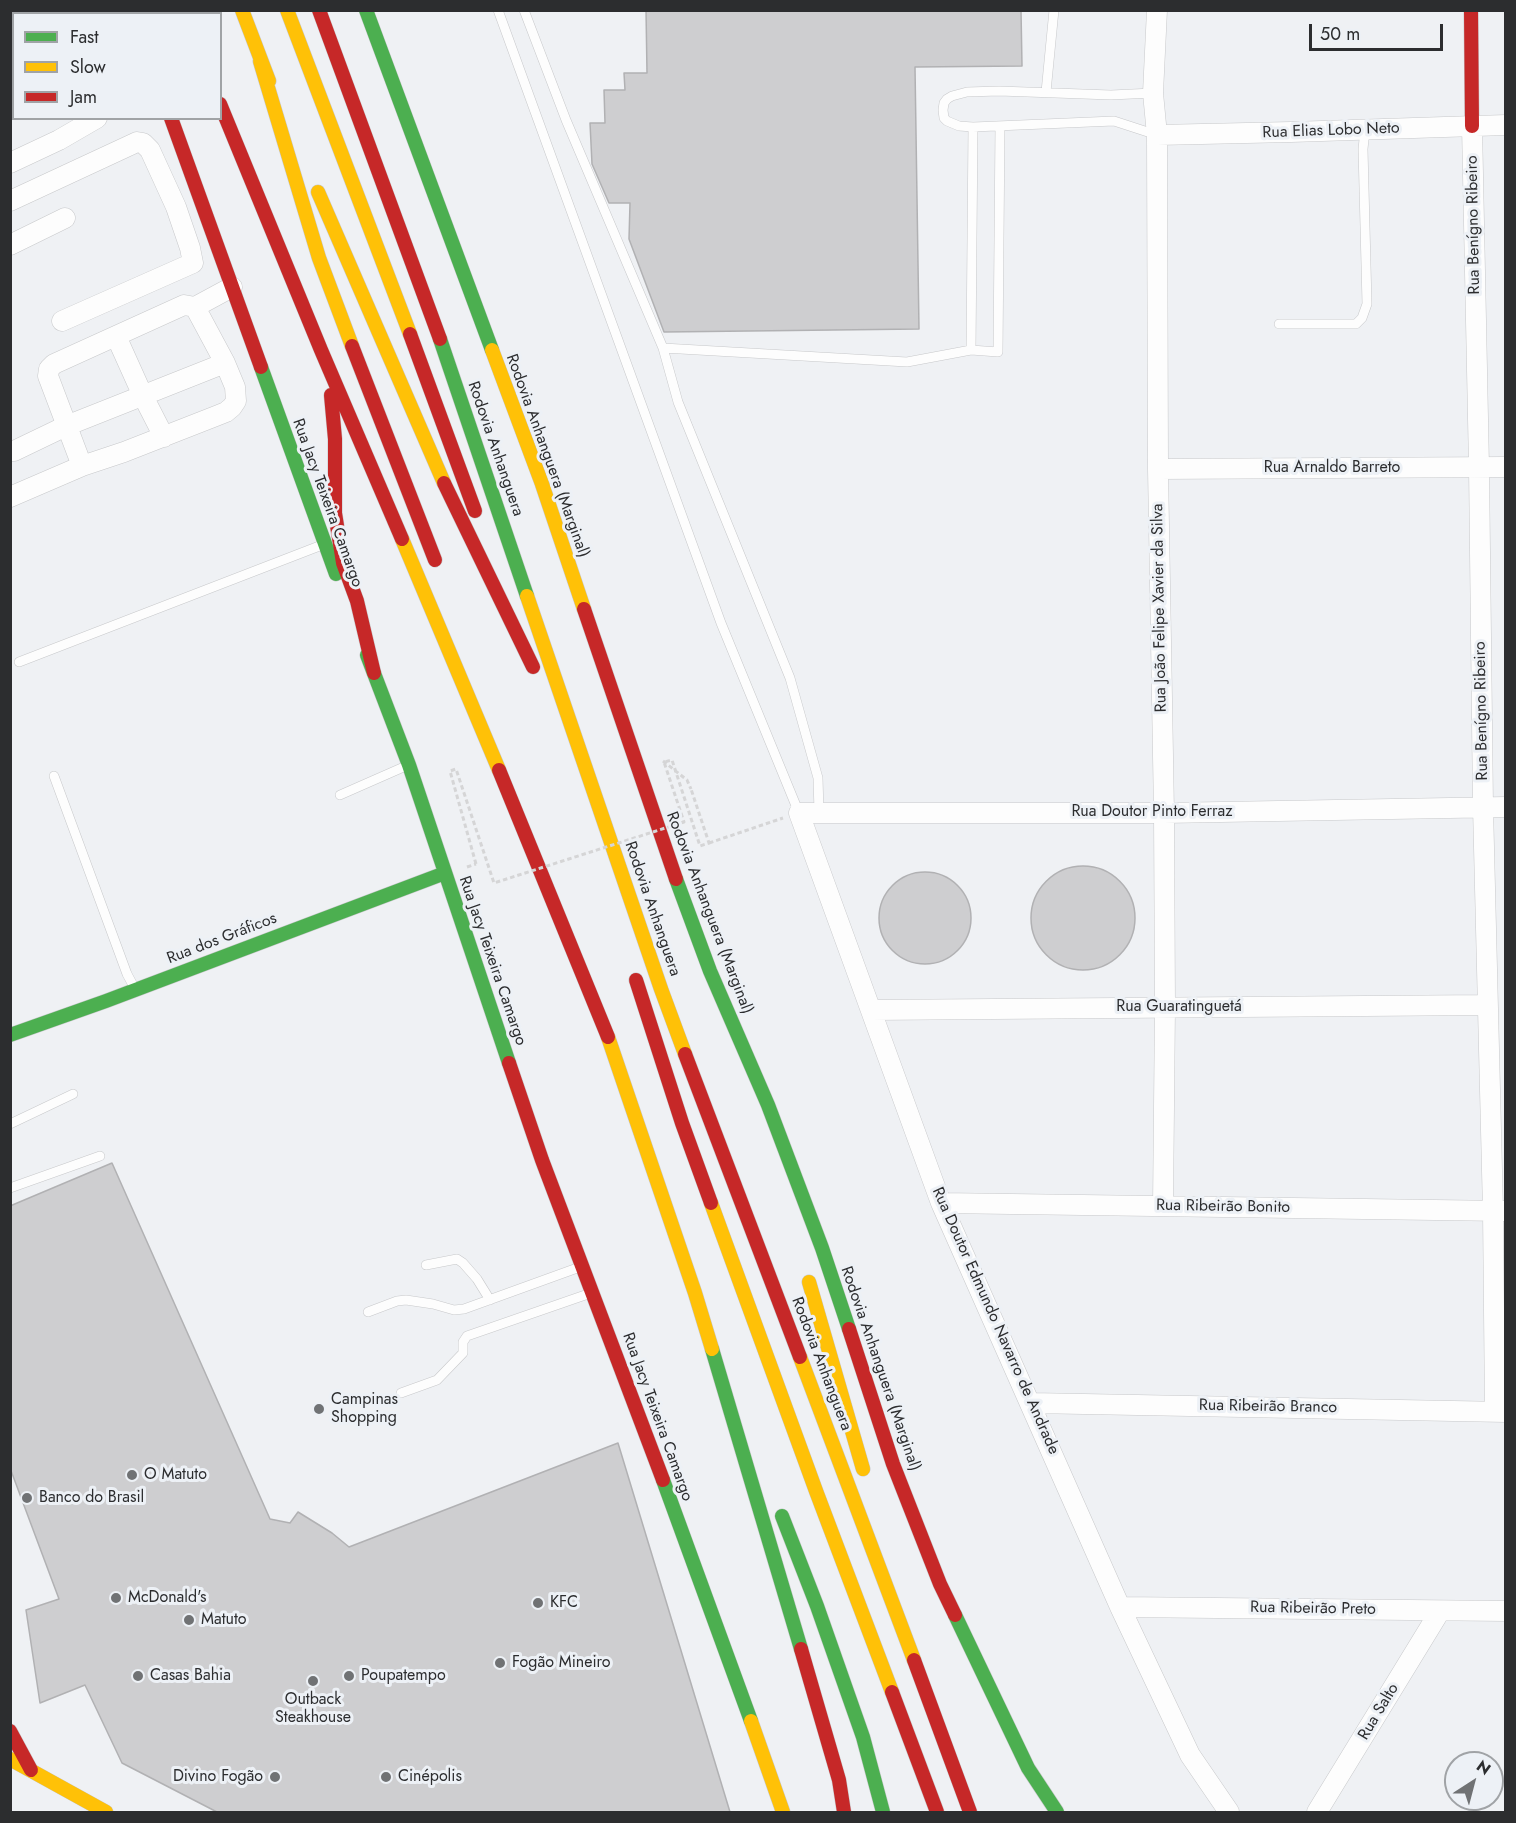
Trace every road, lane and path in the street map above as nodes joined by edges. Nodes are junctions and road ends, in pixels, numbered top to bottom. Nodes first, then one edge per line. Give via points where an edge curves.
1 (242, 10) edge
2 (287, 10) edge
3 (319, 10) edge
4 (366, 10) edge
5 (498, 10) edge
6 (524, 10) edge
7 (1054, 10) edge
8 (1157, 10) edge
9 (1471, 10) edge
10 (260, 61) junction
11 (1046, 92) junction
12 (1153, 93) junction
13 (222, 109) edge
14 (94, 120) edge
15 (172, 120) edge
16 (1506, 125) edge
17 (1000, 126) junction
18 (1472, 126) junction
19 (973, 127) junction
20 (1365, 130) junction
21 (1157, 135) junction
22 (302, 157) dead end
23 (10, 163) edge
24 (312, 178) dead end
25 (10, 201) edge
26 (65, 218) dead end
27 (10, 245) edge
28 (218, 250) junction
29 (193, 263) junction
30 (232, 287) junction
31 (195, 307) junction
32 (62, 321) dead end
33 (1279, 324) dead end
34 (116, 336) junction
35 (663, 348) junction
36 (321, 350) junction
37 (971, 350) junction
38 (225, 363) junction
39 (143, 396) junction
40 (66, 426) junction
41 (164, 437) junction
42 (14, 451) dead end
43 (82, 466) junction
44 (1479, 467) junction
45 (1506, 467) edge
46 (1158, 469) junction
47 (10, 496) edge
48 (324, 544) junction
49 (440, 574) dead end
50 (19, 662) dead end
51 (374, 673) junction
52 (409, 765) junction
53 (54, 776) dead end
54 (691, 789) dead end
55 (340, 795) dead end
56 (1483, 807) junction
57 (1506, 807) edge
58 (799, 813) junction
59 (819, 813) junction
60 (1164, 813) junction
61 (709, 843) junction
62 (550, 858) dead end
63 (476, 864) dead end
64 (445, 873) junction
65 (631, 967) dead end
66 (710, 971) junction
67 (581, 972) junction
68 (135, 990) junction
69 (1487, 1005) junction
70 (1165, 1007) junction
71 (871, 1010) junction
72 (10, 1035) edge
73 (73, 1094) dead end
74 (750, 1097) dead end
75 (10, 1124) edge
76 (100, 1156) dead end
77 (10, 1188) edge
78 (941, 1203) junction
79 (1163, 1206) junction
80 (1499, 1211) edge
81 (426, 1265) dead end
82 (582, 1266) junction
83 (807, 1274) dead end
84 (592, 1293) junction
85 (695, 1293) junction
86 (490, 1300) junction
87 (368, 1312) dead end
88 (401, 1393) dead end
89 (1031, 1403) junction
90 (1500, 1412) edge
91 (754, 1442) dead end
92 (868, 1486) dead end
93 (779, 1507) dead end
94 (880, 1532) dead end
95 (1120, 1607) junction
96 (1440, 1611) junction
97 (1506, 1611) edge
98 (918, 1670) junction
99 (10, 1731) edge
100 (10, 1759) edge
101 (31, 1770) junction
102 (106, 1812) edge
103 (783, 1812) edge
104 (844, 1812) edge
105 (883, 1812) edge
106 (937, 1812) edge
107 (970, 1812) edge
108 (1057, 1812) edge
109 (1229, 1812) edge
110 (1317, 1812) edge

1 - 10 main road
2 - 24 main road via 534,673 438,470
3 - 98 main road, Rodovia Anhanguera via 426,298 661,989
4 - 66 main road, Rodovia Anhanguera (Marginal) via 542,484
5 - 58 lane via 721,623
6 - 35 lane
7 - 11 lane
8 - 12 street, Rua João Felipe Xavier da Silva
9 - 18 main road, Rua Benígno Ribeiro
10 - 22 main road
10 - 49 main road via 319,258
11 - 12 lane
11 - 19 lane via 967,92 947,99 943,110 947,122
12 - 21 street, Rua João Felipe Xavier da Silva
13 - 36 main road
14 - 23 street
15 - 28 main road, Rua Jacy Teixeira Camargo
16 - 18 street, Rua Elias Lobo Neto
17 - 19 lane
17 - 21 lane via 1114,121
17 - 37 lane via 998,352
18 - 20 street, Rua Elias Lobo Neto
18 - 44 street, Rua Benígno Ribeiro
19 - 37 lane
20 - 21 street, Rua Elias Lobo Neto
20 - 33 lane via 1367,304 1362,318 1356,324
21 - 46 street, Rua João Felipe Xavier da Silva
25 - 29 street via 137,142 143,143 150,150 176,207
26 - 27 street
28 - 29 street
28 - 30 main road, Rua Jacy Teixeira Camargo
29 - 32 street
30 - 31 street
30 - 48 main road, Rua Jacy Teixeira Camargo
31 - 34 street via 184,304
31 - 38 street
34 - 39 street
34 - 40 street via 49,369
35 - 37 lane via 907,362
35 - 59 lane via 678,402 790,678 818,778
36 - 51 main road via 333,404 339,543
36 - 67 main road via 455,662
38 - 39 street
38 - 41 street via 235,387 232,407
39 - 40 street
39 - 41 street
40 - 42 street
40 - 43 street
41 - 43 street
43 - 47 street
44 - 45 street, Rua Arnaldo Barreto
44 - 46 street, Rua Arnaldo Barreto
44 - 56 street, Rua Benígno Ribeiro
46 - 60 street, Rua João Felipe Xavier da Silva
48 - 50 lane
48 - 51 main road, Rua Jacy Teixeira Camargo
51 - 52 main road, Rua Jacy Teixeira Camargo
52 - 55 lane
52 - 64 main road, Rua Jacy Teixeira Camargo
53 - 68 lane
54 - 61 path, bridge
56 - 57 street, Rua Doutor Pinto Ferraz
56 - 60 street, Rua Doutor Pinto Ferraz
56 - 69 street, Rua Benígno Ribeiro
58 - 59 street, Rua Doutor Pinto Ferraz
58 - 61 path
58 - 71 street, Rua Doutor Edmundo Navarro de Andrade
59 - 60 street, Rua Doutor Pinto Ferraz
60 - 70 street, Rua João Felipe Xavier da Silva
61 - 63 path, bridge via 700,846 672,760 664,762 684,822 494,883 456,769 450,771
62 - 67 main road
64 - 68 main road, Rua dos Gráficos
64 - 82 main road, Rua Jacy Teixeira Camargo via 531,1129
65 - 106 main road via 682,1123
66 - 74 main road
66 - 108 main road, Rodovia Anhanguera (Marginal) via 768,1105 822,1248 893,1464 940,1584 1028,1768
67 - 85 main road via 613,1050
68 - 72 main road, Rua dos Gráficos
69 - 70 street, Rua Guaratinguetá
69 - 80 street, Rua Benígno Ribeiro
70 - 71 street, Rua Guaratinguetá
70 - 79 street, Rua João Felipe Xavier da Silva
71 - 78 street, Rua Doutor Edmundo Navarro de Andrade
73 - 75 lane
76 - 77 lane
78 - 79 street, Rua Ribeirão Bonito
78 - 89 street, Rua Doutor Edmundo Navarro de Andrade
79 - 80 street, Rua Ribeirão Bonito
80 - 90 street, Rua Benígno Ribeiro
81 - 86 lane via 457,1259 477,1279
82 - 84 main road, Rua Jacy Teixeira Camargo
82 - 86 lane
83 - 92 main road
84 - 88 lane via 467,1336 463,1353 437,1380
84 - 103 main road, Rua Jacy Teixeira Camargo
85 - 91 main road
85 - 104 main road via 818,1704
86 - 87 lane via 454,1310 406,1300
89 - 90 street, Rua Ribeirão Branco
89 - 95 street, Rua Doutor Edmundo Navarro de Andrade
93 - 105 main road via 862,1737
94 - 98 main road
95 - 96 street, Rua Ribeirão Preto
95 - 109 street, Rua Doutor Edmundo Navarro de Andrade via 1190,1755
96 - 97 street, Rua Ribeirão Preto
96 - 110 street, Rua Salto
98 - 107 main road, Rodovia Anhanguera
99 - 101 main road
100 - 101 main road
101 - 102 main road

